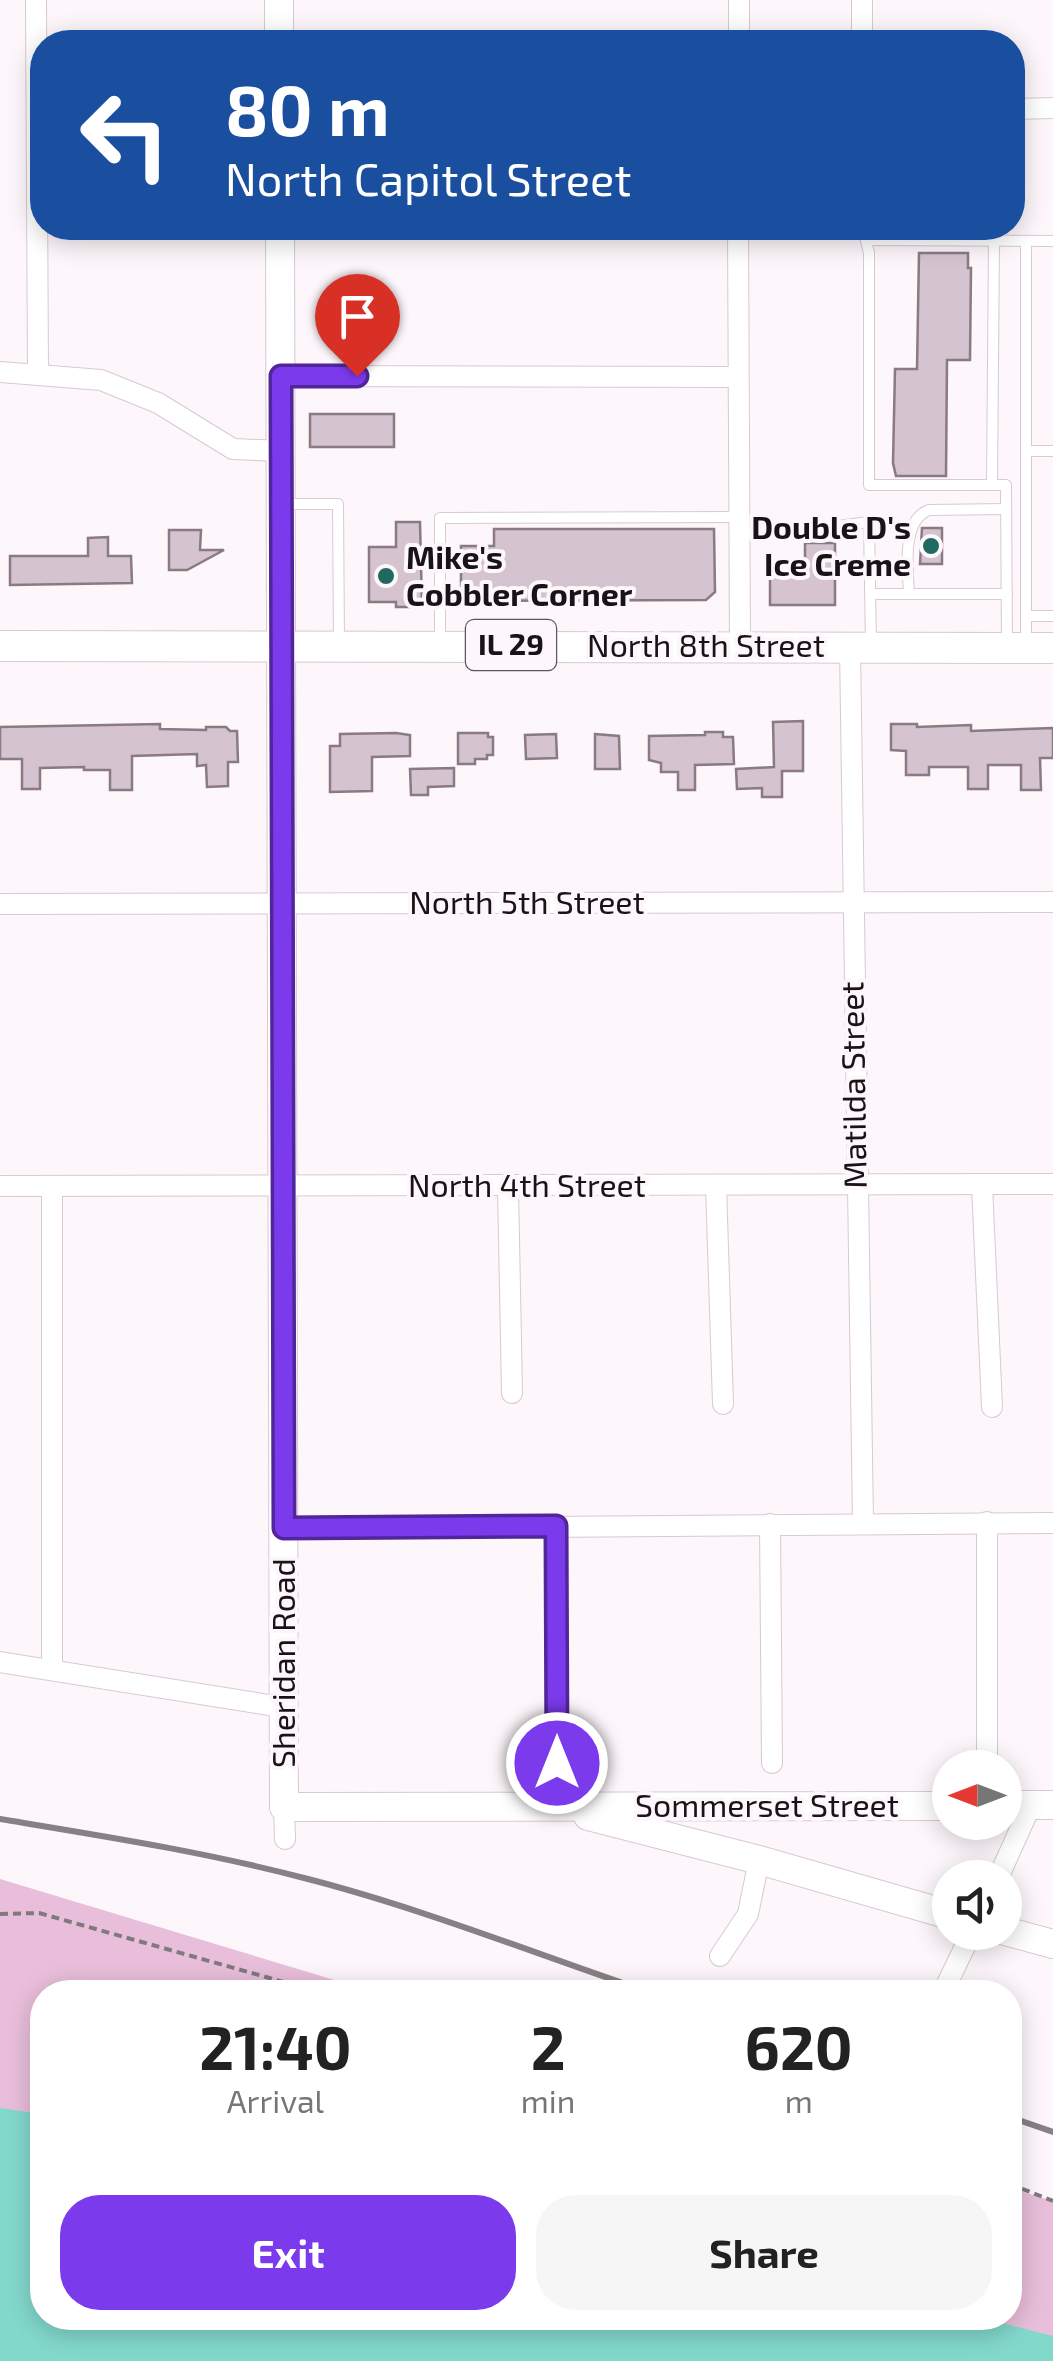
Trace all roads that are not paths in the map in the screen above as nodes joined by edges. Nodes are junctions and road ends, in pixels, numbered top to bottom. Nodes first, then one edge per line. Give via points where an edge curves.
1 (36, 0) edge
2 (279, 0) edge
3 (738, 0) edge
4 (862, 0) edge
5 (36, 30) edge
6 (279, 30) edge
7 (738, 30) edge
8 (862, 30) edge
9 (1053, 108) edge
10 (1025, 109) edge
11 (37, 240) edge
12 (280, 240) edge
13 (738, 240) edge
14 (866, 240) joint
15 (994, 241) junction
16 (1026, 241) junction
17 (1053, 241) edge
18 (0, 372) edge
19 (38, 373) junction
20 (281, 376) junction
21 (738, 377) junction
22 (282, 451) junction
23 (1026, 451) junction
24 (1053, 451) edge
25 (992, 485) junction
26 (282, 504) junction
27 (1006, 509) junction
28 (739, 526) junction
29 (870, 594) junction
30 (909, 594) junction
31 (1007, 594) junction
32 (1026, 616) junction
33 (1053, 616) edge
34 (283, 644) junction
35 (338, 644) junction
36 (440, 645) junction
37 (0, 646) edge
38 (740, 646) junction
39 (860, 646) junction
40 (1029, 647) edge
41 (852, 902) junction
42 (1053, 902) edge
43 (282, 903) junction
44 (0, 904) edge
45 (1053, 1184) edge
46 (716, 1185) junction
47 (982, 1185) junction
48 (0, 1186) edge
49 (52, 1186) junction
50 (282, 1186) junction
51 (508, 1186) junction
52 (856, 1186) junction
53 (512, 1393) dead end
54 (723, 1404) dead end
55 (992, 1407) dead end
56 (986, 1522) junction
57 (1053, 1522) edge
58 (862, 1523) junction
59 (770, 1524) junction
60 (556, 1526) junction
61 (284, 1528) junction
62 (0, 1662) edge
63 (52, 1669) junction
64 (282, 1708) junction
65 (987, 1750) edge
66 (772, 1762) dead end
67 (557, 1763) dead end
68 (1030, 1805) edge
69 (548, 1806) junction
70 (932, 1806) edge
71 (284, 1807) junction
72 (285, 1839) dead end
73 (760, 1860) junction
74 (1006, 1860) edge
75 (932, 1910) edge
76 (1022, 1936) edge
77 (1053, 1944) edge
78 (963, 1950) edge
79 (720, 1956) dead end
80 (949, 1980) edge

1 - 5 street
2 - 6 main road
3 - 7 street
4 - 8 street
9 - 10 street
11 - 19 street
12 - 20 main road, Sheridan Road
13 - 21 street
14 - 15 lane
14 - 25 lane via 869,485
15 - 16 lane
15 - 25 lane
16 - 17 lane
16 - 23 lane
18 - 19 street
19 - 22 street via 129,389 233,449
20 - 21 street
20 - 22 main road, Sheridan Road
21 - 28 street
22 - 26 main road, Sheridan Road
23 - 24 lane
23 - 32 lane
25 - 27 lane via 1006,485
26 - 34 main road, Sheridan Road
26 - 35 lane via 338,504
27 - 30 lane via 921,512 910,534
27 - 31 lane
28 - 29 lane via 782,533 870,522
28 - 36 lane via 440,518
28 - 38 street
29 - 30 lane
29 - 39 lane
30 - 31 lane
31 - 40 lane
32 - 33 lane
32 - 40 lane
34 - 35 main road, North 8th Street / IL 29
34 - 37 main road, North 8th Street / IL 29
34 - 43 main road, Sheridan Road
35 - 36 main road, North 8th Street / IL 29
36 - 38 main road, North 8th Street / IL 29
38 - 39 main road, North 8th Street / IL 29
39 - 40 main road, North 8th Street / IL 29
39 - 41 street, Matilda Street
41 - 42 street, North 5th Street
41 - 43 street, North 5th Street
41 - 52 street, Matilda Street
43 - 44 street, North 5th Street
43 - 50 main road, Sheridan Road
45 - 47 street, North 4th Street
46 - 51 street, North 4th Street
46 - 52 street, North 4th Street
46 - 54 street
47 - 52 street, North 4th Street
47 - 55 street
48 - 49 street, North 4th Street
49 - 50 street, North 4th Street
49 - 63 street
50 - 51 street, North 4th Street
50 - 61 main road, Sheridan Road
51 - 53 street
52 - 58 street, Matilda Street
56 - 57 street
56 - 58 street
56 - 65 street
58 - 59 street
59 - 60 street
59 - 66 street
60 - 61 street
60 - 67 street
61 - 64 main road, Sheridan Road
62 - 63 street
63 - 64 street
64 - 71 main road, Sheridan Road
68 - 74 street
69 - 70 main road, Sommerset Street
69 - 71 main road, Sommerset Street
69 - 73 main road
71 - 72 street, Sheridan Road
73 - 75 main road
73 - 79 street via 748,1914
76 - 77 main road
78 - 80 street

